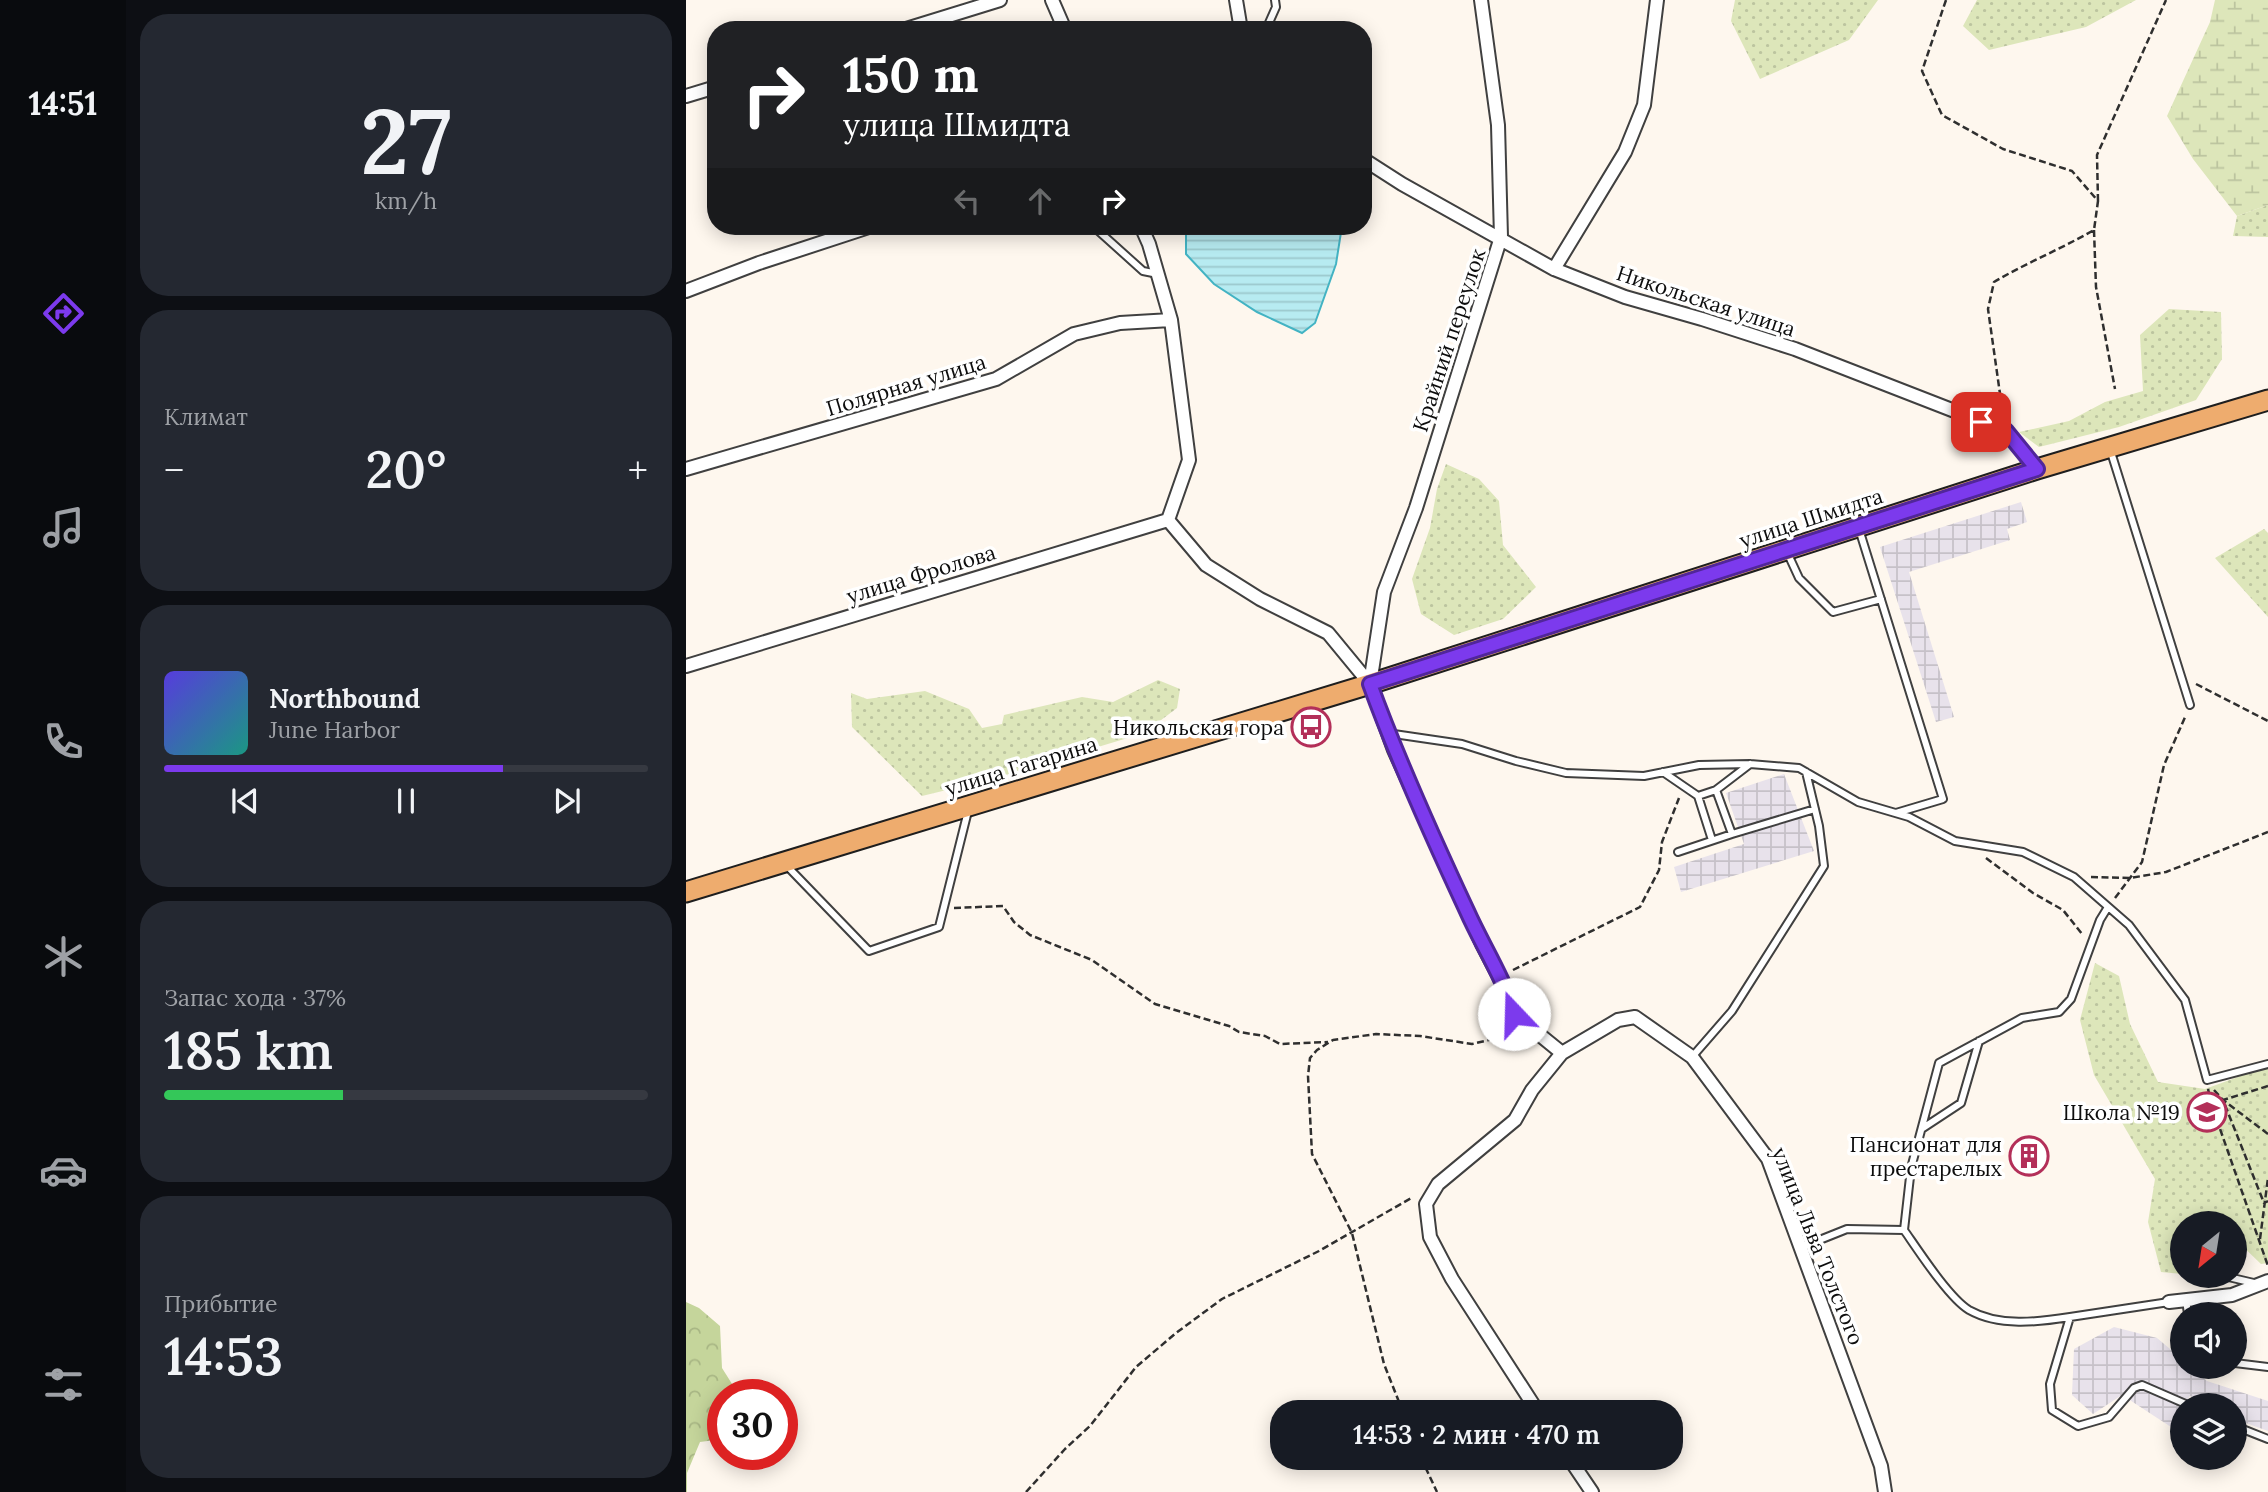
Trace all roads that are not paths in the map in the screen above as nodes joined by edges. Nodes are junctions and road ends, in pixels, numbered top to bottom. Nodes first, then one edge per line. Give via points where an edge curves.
1 (1000, 0) edge
2 (1052, 0) edge
3 (1236, 0) edge
4 (1275, 0) edge
5 (1481, 0) edge
6 (1657, 0) edge
7 (931, 21) edge
8 (1061, 21) edge
9 (1240, 21) edge
10 (1270, 21) edge
11 (707, 90) edge
12 (686, 96) edge
13 (1372, 165) edge
14 (845, 235) edge
15 (1103, 235) edge
16 (1145, 235) edge
17 (1150, 235) edge
18 (1501, 237) junction
19 (1149, 244) junction
20 (1554, 269) junction
21 (1158, 274) junction
22 (686, 291) edge
23 (1171, 320) junction
24 (2268, 400) edge
25 (2109, 447) junction
26 (2037, 469) junction
27 (686, 470) edge
28 (1168, 520) junction
29 (1858, 527) junction
30 (1786, 550) junction
31 (1881, 599) junction
32 (686, 666) edge
33 (1370, 684) junction
34 (2190, 705) road end
35 (1387, 733) junction
36 (1750, 764) junction
37 (1663, 772) junction
38 (1806, 772) junction
39 (1716, 790) junction
40 (1698, 796) junction
41 (970, 805) junction
42 (1815, 809) junction
43 (1896, 813) junction
44 (1732, 834) junction
45 (1712, 840) junction
46 (1678, 852) dead end
47 (784, 862) junction
48 (686, 892) edge
49 (2108, 907) junction
50 (1979, 1041) junction
51 (1562, 1053) junction
52 (1692, 1057) junction
53 (2268, 1064) edge
54 (1922, 1128) junction
55 (1904, 1230) junction
56 (1802, 1247) junction
57 (2264, 1283) edge
58 (2186, 1300) joint
59 (2169, 1302) joint
60 (2070, 1317) junction
61 (2247, 1364) edge
62 (2268, 1367) edge
63 (2170, 1397) edge
64 (1530, 1400) edge
65 (2247, 1431) edge
66 (2268, 1439) edge
67 (1577, 1470) edge
68 (1592, 1492) edge
69 (1885, 1492) edge

1 - 7 street
2 - 8 street
3 - 9 street
4 - 10 lane
5 - 18 street, Крайний переулок via 1498,125
6 - 20 street via 1644,105 1625,152
11 - 12 street
13 - 18 street, Никольская улица
14 - 22 street
15 - 21 lane via 1143,271
16 - 19 street
17 - 19 street
18 - 20 street, Никольская улица
18 - 33 street, Крайний переулок via 1416,508 1384,592
19 - 21 street
20 - 26 street, Никольская улица via 1625,297 1795,349 2006,431
21 - 23 street
23 - 27 street, Полярная улица via 1120,323 1074,334 996,379
23 - 28 street via 1189,460
24 - 25 main road, улица Шмидта
25 - 26 main road, улица Шмидта
25 - 34 lane
26 - 29 main road, улица Шмидта
28 - 32 street, улица Фролова
28 - 33 street via 1206,565 1328,633
29 - 30 main road, улица Шмидта
29 - 31 lane
30 - 31 lane via 1799,578 1833,612
30 - 33 main road, улица Шмидта
31 - 43 lane via 1943,799
33 - 35 street
33 - 41 main road, улица Гагарина
35 - 37 lane via 1462,744 1566,773 1644,776
35 - 51 street via 1514,1014
36 - 37 lane via 1699,765
36 - 38 lane
36 - 39 lane
37 - 40 lane
38 - 42 lane
38 - 43 lane via 1858,802
39 - 40 lane
39 - 44 lane
40 - 45 lane
41 - 47 main road, улица Гагарина
41 - 47 lane via 939,926 869,951
42 - 44 lane
42 - 52 lane via 1824,866 1732,1011
43 - 49 lane via 1955,841 2023,852 2074,877
44 - 45 lane
45 - 46 lane
47 - 48 main road, улица Гагарина
49 - 50 lane via 2071,999 2059,1012 2022,1018
49 - 53 lane via 2129,925 2185,1000 2207,1080
50 - 54 lane via 1961,1103
50 - 54 lane via 1939,1063
51 - 52 street, улица Льва Толстого via 1618,1020 1635,1017
51 - 64 street via 1515,1120 1438,1184 1426,1204 1430,1237 1452,1279
52 - 56 street, улица Льва Толстого via 1768,1160
54 - 55 lane
55 - 56 lane via 1847,1229
55 - 60 lane via 1968,1309 1999,1321
56 - 69 street, улица Льва Толстого via 1881,1466
57 - 58 street via 2232,1295
58 - 59 street
59 - 60 lane
60 - 63 lane via 2050,1384 2052,1410 2078,1426 2109,1416 2142,1385
61 - 62 lane
65 - 66 lane
67 - 68 street

